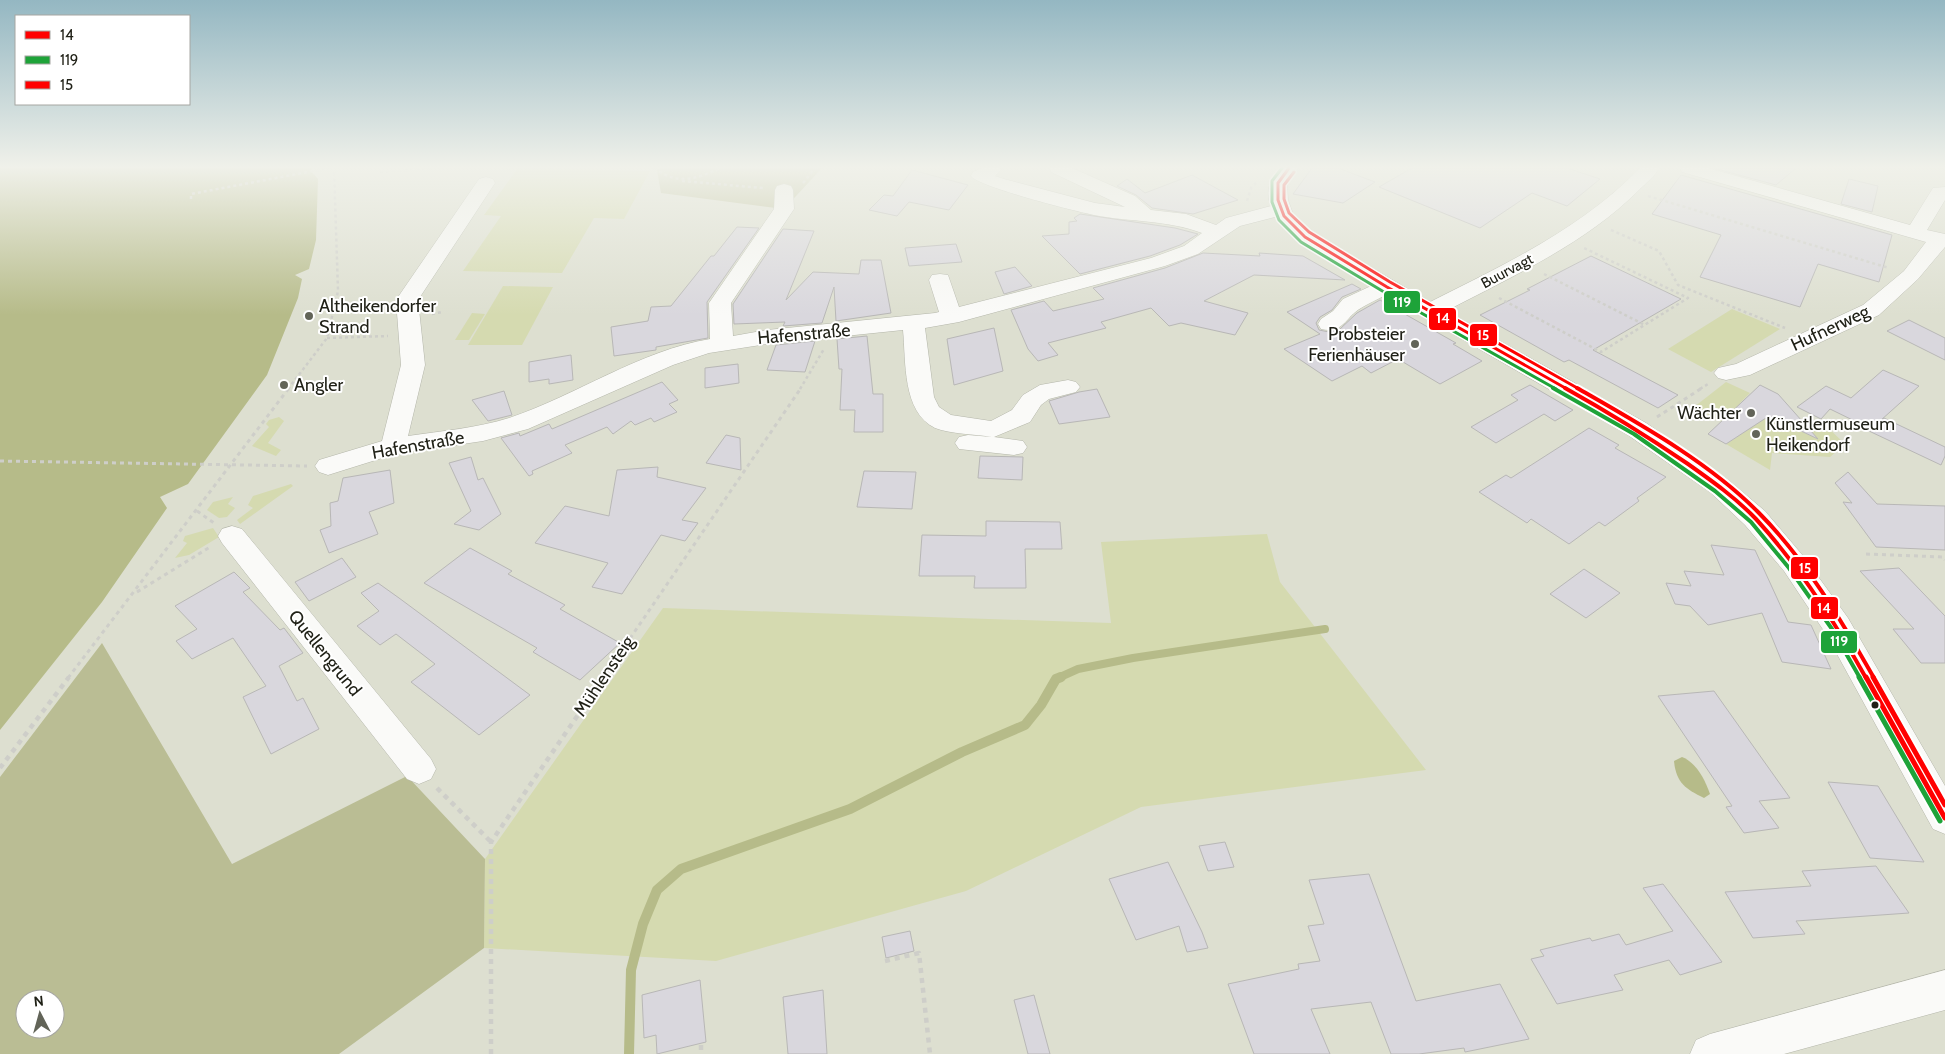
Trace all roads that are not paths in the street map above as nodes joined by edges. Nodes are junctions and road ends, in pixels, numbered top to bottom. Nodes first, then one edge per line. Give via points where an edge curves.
1 (463, 217) edge
2 (778, 217) edge
3 (1159, 217) edge
4 (1249, 217) edge
5 (1286, 217) edge
6 (1596, 217) edge
7 (1870, 217) edge
8 (1925, 217) edge
9 (1216, 232) junction
10 (1916, 232) junction
11 (1943, 240) edge
12 (940, 280) dead end
13 (1387, 287) junction
14 (1430, 311) junction
15 (951, 317) junction
16 (913, 324) junction
17 (1329, 324) dead end
18 (722, 343) junction
19 (1726, 372) road end
20 (1068, 387) dead end
21 (958, 425) junction
22 (393, 446) junction
23 (1014, 447) dead end
24 (328, 466) road end
25 (232, 536) road end
26 (419, 769) road end
27 (1933, 777) edge
28 (1945, 818) edge
29 (1945, 990) edge
30 (1710, 1054) edge

1 - 22 street via 407,300 413,365
2 - 18 street via 720,303
3 - 9 street via 1186,220
4 - 9 street, Hafenstraße
5 - 13 street via 1305,237
6 - 14 street, Buurvagt via 1523,264
7 - 10 street
8 - 10 street
9 - 15 street, Hafenstraße via 1191,250 1158,262
10 - 11 street
11 - 19 street, Hufnerweg via 1931,249 1911,275 1871,310 1742,370
12 - 15 street
13 - 14 street
13 - 17 street via 1351,304
14 - 27 street via 1637,429 1732,497 1768,532 1794,564
15 - 16 street, Hafenstraße
16 - 18 street, Hafenstraße
16 - 21 street via 925,406 938,420
18 - 22 street, Hafenstraße via 665,360 519,423 483,434
20 - 21 street via 1040,394 1021,416 1000,427
21 - 23 street via 954,438 958,441
22 - 24 street, Hafenstraße
25 - 26 street, Quellengrund
27 - 28 street
29 - 30 street

